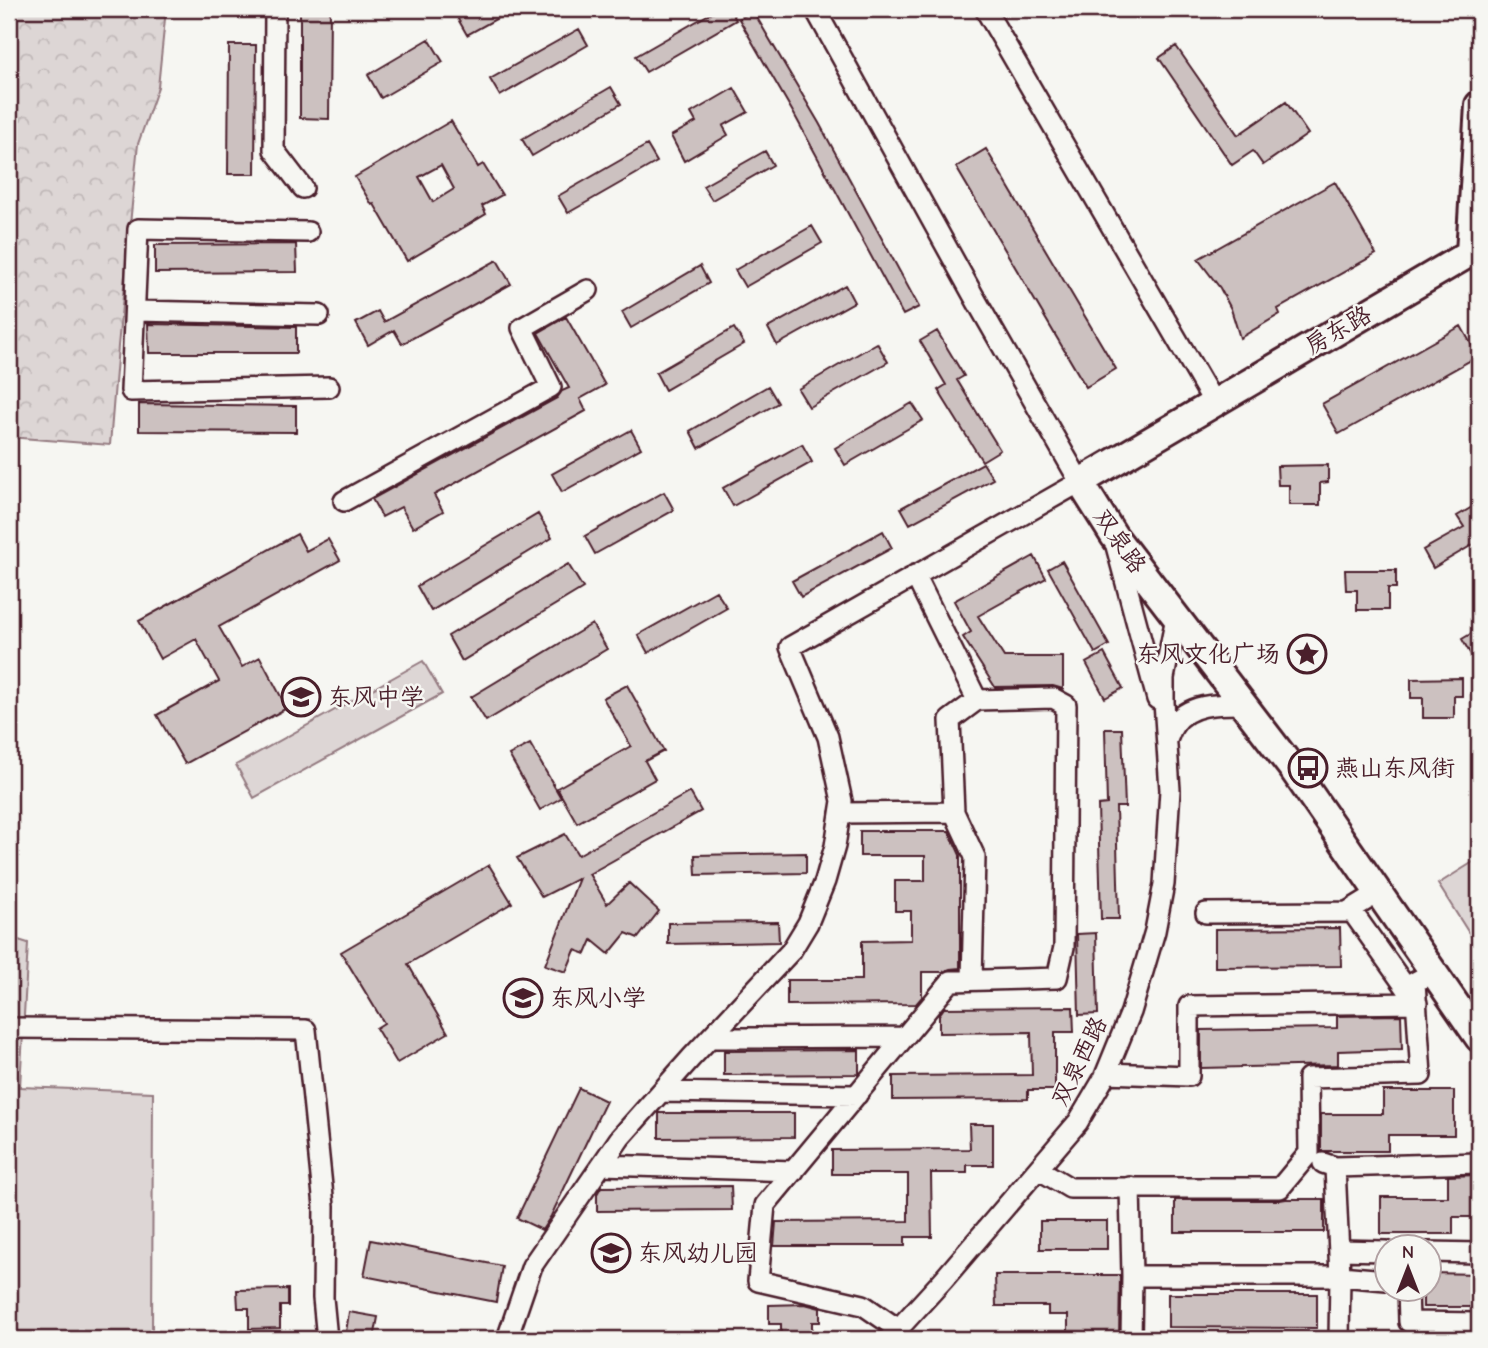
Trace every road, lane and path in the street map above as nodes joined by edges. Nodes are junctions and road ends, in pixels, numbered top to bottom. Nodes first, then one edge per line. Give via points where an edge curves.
1 (275, 9) edge
2 (815, 9) edge
3 (985, 9) edge
4 (1479, 105) edge
5 (303, 188) dead end
6 (309, 232) dead end
7 (1474, 261) edge
8 (588, 290) dead end
9 (135, 310) junction
10 (319, 315) dead end
11 (329, 387) dead end
12 (1214, 403) junction
13 (1080, 482) junction
14 (344, 501) dead end
15 (1114, 536) junction
16 (915, 575) junction
17 (1176, 617) junction
18 (977, 700) junction
19 (1242, 704) junction
20 (1167, 741) junction
21 (954, 812) junction
22 (840, 813) junction
23 (1378, 893) junction
24 (1351, 910) junction
25 (1206, 913) dead end
26 (1433, 972) junction
27 (972, 980) junction
28 (1416, 1003) junction
29 (9, 1028) edge
30 (904, 1037) junction
31 (710, 1038) junction
32 (1479, 1038) edge
33 (1106, 1073) junction
34 (661, 1092) junction
35 (857, 1095) junction
36 (1305, 1158) junction
37 (1479, 1163) edge
38 (601, 1165) junction
39 (1335, 1167) junction
40 (1038, 1168) junction
41 (793, 1171) junction
42 (1130, 1187) junction
43 (1339, 1250) junction
44 (1372, 1251) edge
45 (1442, 1252) edge
46 (1479, 1253) edge
47 (1132, 1276) junction
48 (1340, 1276) junction
49 (1372, 1279) edge
50 (1408, 1302) edge
51 (1479, 1323) edge
52 (894, 1334) edge
53 (327, 1339) edge
54 (507, 1339) edge
55 (1132, 1339) edge
56 (1339, 1339) edge

1 - 5 street via 274,150
2 - 13 street, 双泉路
3 - 12 street
4 - 7 main road, 房东路
6 - 9 street via 138,229
7 - 12 main road, 房东路
8 - 14 street via 522,328 551,387
9 - 10 street
9 - 11 street via 131,391
12 - 13 main road, 房东路
13 - 15 main road, 双泉路
13 - 16 street
15 - 17 main road, 双泉路
15 - 20 street, 双泉西路
16 - 18 street
16 - 22 street via 790,647 828,737 842,801
17 - 19 main road, 双泉路
17 - 20 street, 双泉西路 via 1164,678
18 - 21 street via 950,720
18 - 27 street via 1054,698 1066,705 1064,947 1057,978
19 - 20 street via 1213,704 1189,712 1175,722
19 - 23 main road, 双泉路
20 - 33 street, 双泉西路 via 1170,790 1164,884 1155,931
21 - 22 street
21 - 27 street via 975,857
22 - 31 street via 825,881 808,923 791,951
23 - 24 street
23 - 26 main road, 双泉路
24 - 25 street
24 - 28 street
26 - 28 street via 1415,982
26 - 32 main road, 双泉路
27 - 30 street via 951,981
28 - 33 street via 1189,1006 1189,1076
28 - 36 street via 1421,1076 1308,1078 1309,1153
29 - 53 street via 306,1030 324,1206
30 - 31 street
30 - 35 street
31 - 34 street
33 - 40 street, 双泉西路 via 1078,1122
34 - 35 street
34 - 38 street
35 - 41 street
36 - 39 street
36 - 42 street via 1280,1188
37 - 39 street
38 - 41 street
38 - 54 street via 532,1266
39 - 43 street
40 - 42 street via 1070,1188
40 - 52 street, 双泉西路
41 - 52 street via 765,1205 758,1282 863,1304
42 - 47 street
43 - 44 street
43 - 48 street
45 - 46 street
47 - 48 street
47 - 55 street
48 - 49 street
48 - 56 street
50 - 51 street via 1409,1322

